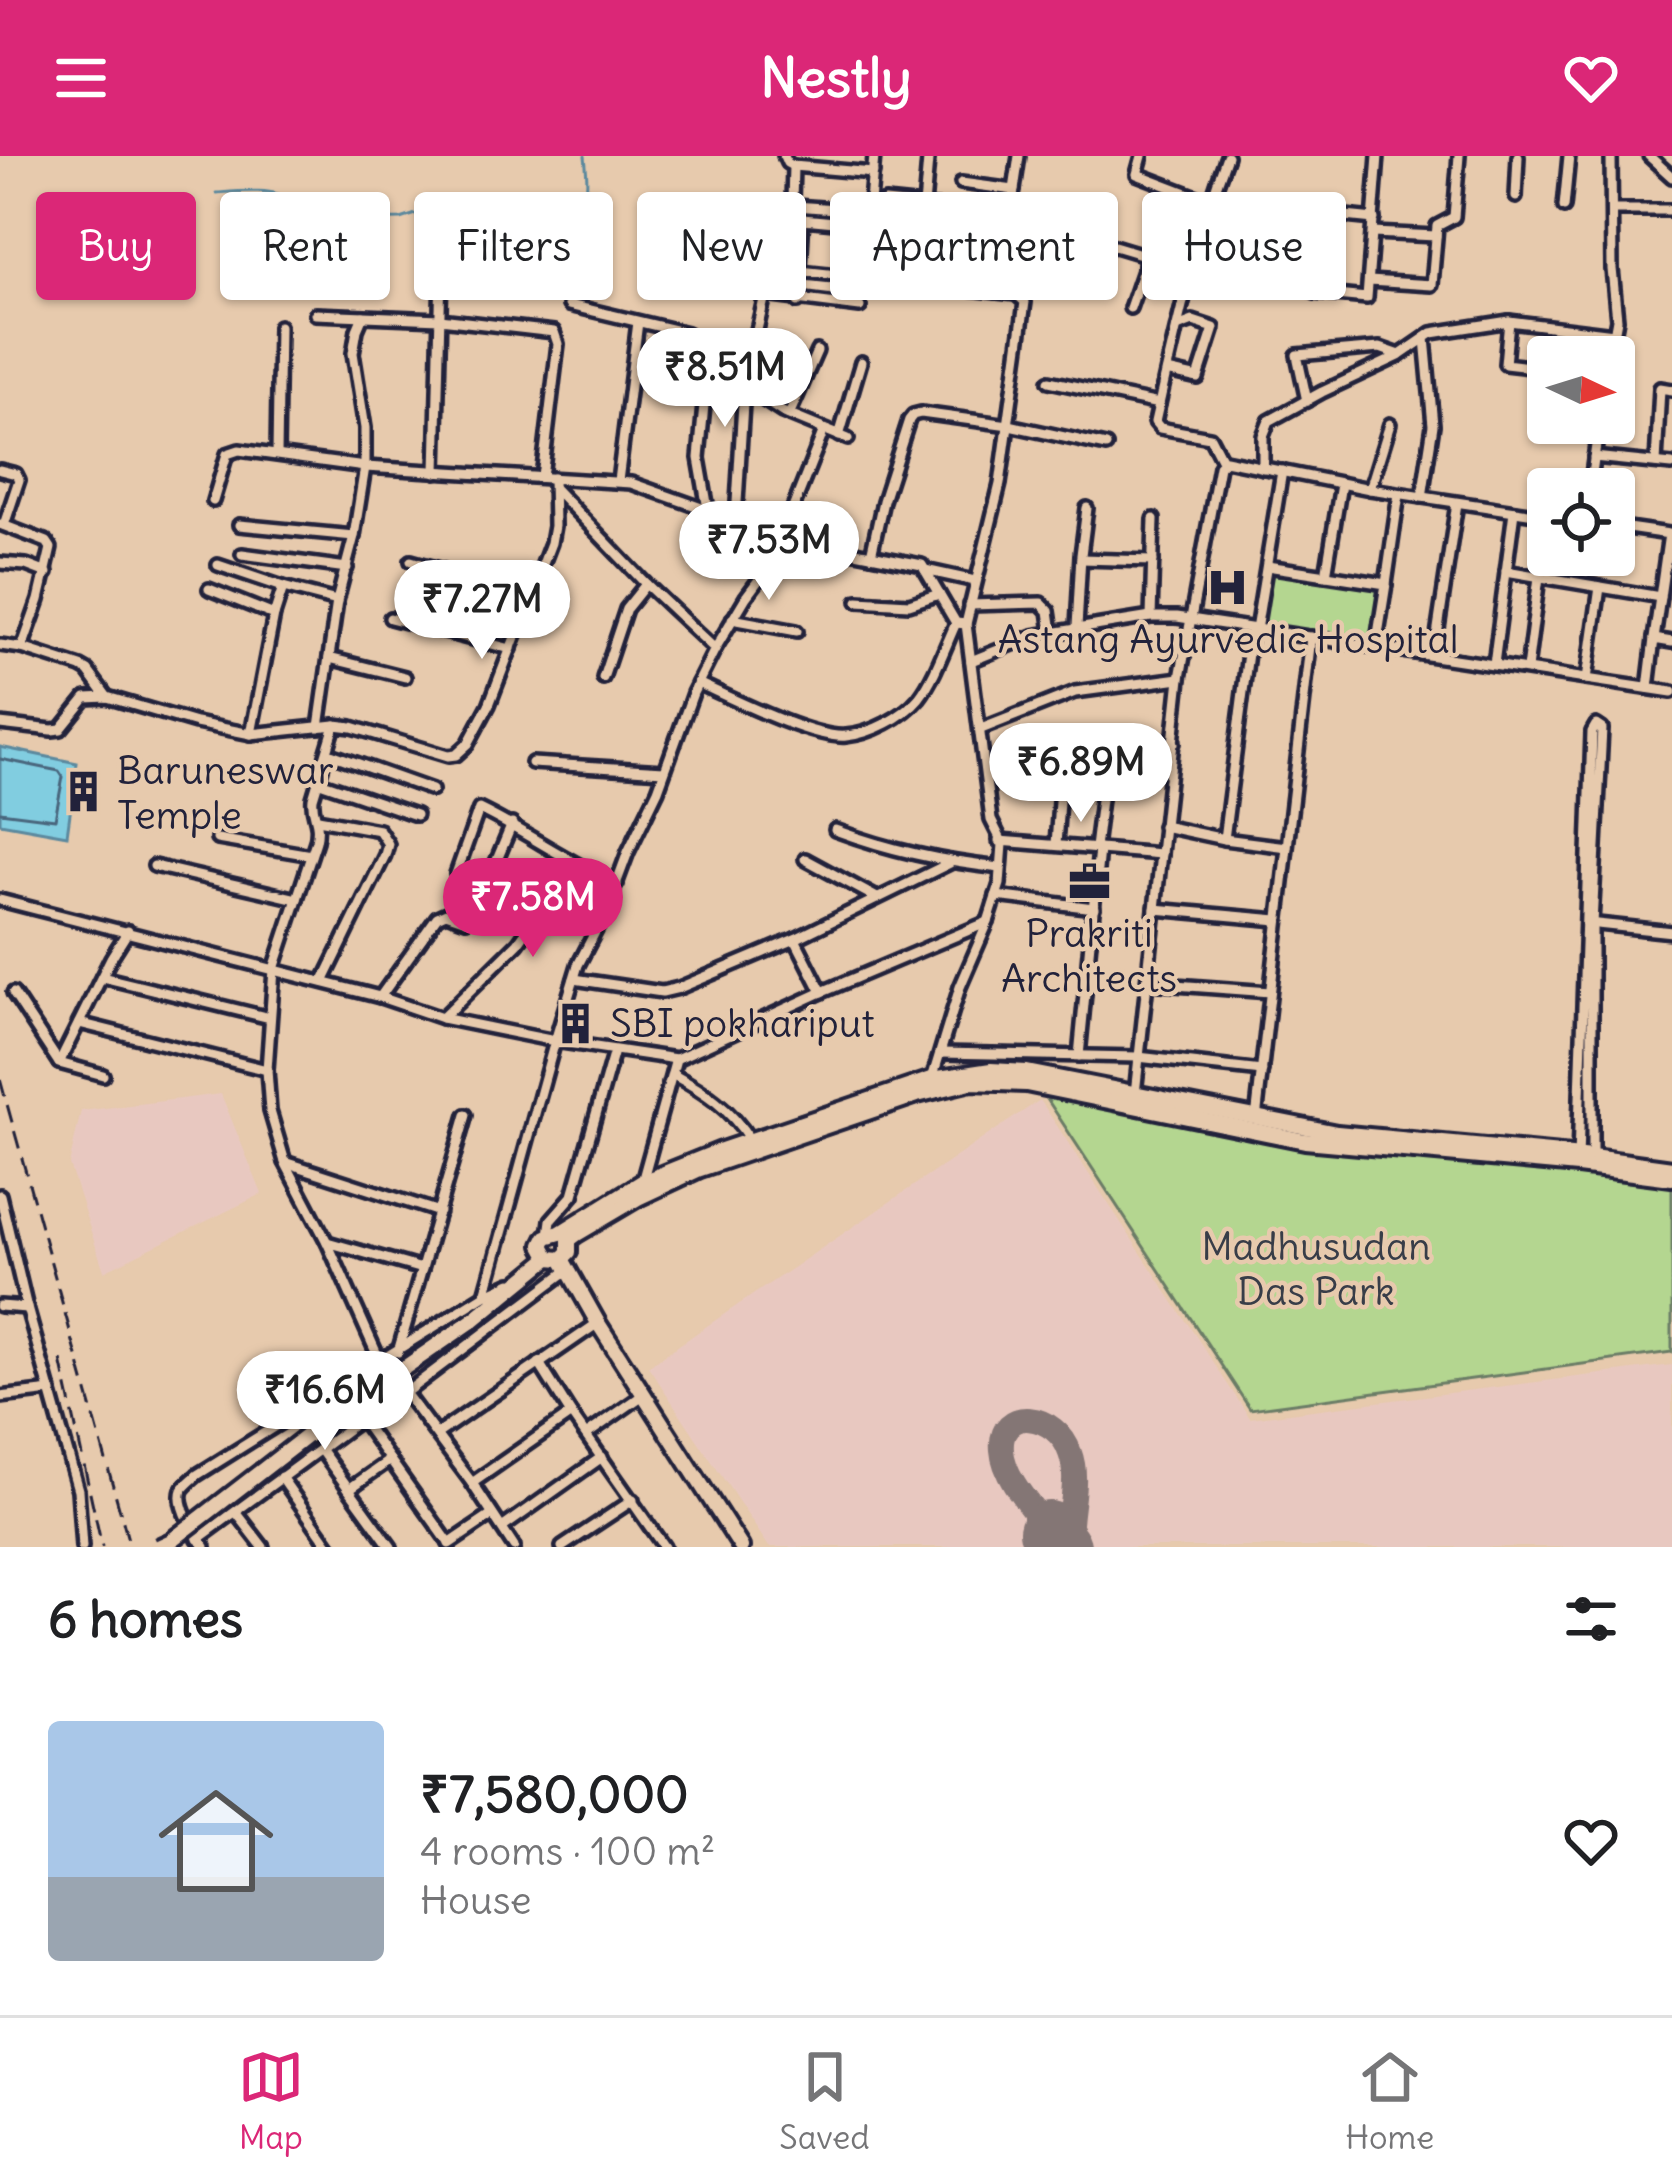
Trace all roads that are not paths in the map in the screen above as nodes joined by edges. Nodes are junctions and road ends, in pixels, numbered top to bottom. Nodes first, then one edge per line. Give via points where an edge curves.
1 (784, 156) edge
2 (874, 156) edge
3 (1019, 156) edge
4 (1142, 156) edge
5 (1227, 156) edge
6 (1378, 156) edge
7 (1460, 156) edge
8 (1518, 156) edge
9 (1569, 156) edge
10 (1612, 156) edge
11 (1647, 156) edge
12 (928, 160) dead end
13 (793, 166) junction
14 (873, 173) junction
15 (1672, 177) edge
16 (961, 183) dead end
17 (1014, 190) joint
18 (873, 192) edge
19 (925, 192) edge
20 (1184, 192) edge
21 (1214, 192) edge
22 (1516, 197) dead end
23 (1564, 207) dead end
24 (830, 209) edge
25 (1612, 210) junction
26 (1671, 212) edge
27 (1346, 216) edge
28 (1374, 219) junction
29 (1373, 233) junction
30 (1436, 236) junction
31 (1142, 273) edge
32 (1370, 281) junction
33 (1346, 296) edge
34 (440, 300) edge
35 (764, 300) edge
36 (789, 300) edge
37 (1023, 300) edge
38 (1184, 300) edge
39 (798, 302) joint
40 (569, 305) dead end
41 (860, 308) dead end
42 (1130, 308) dead end
43 (314, 314) dead end
44 (363, 316) junction
45 (440, 319) junction
46 (1509, 321) junction
47 (638, 322) junction
48 (279, 326) dead end
49 (1178, 327) junction
50 (687, 333) dead end
51 (1614, 334) joint
52 (1425, 338) junction
53 (818, 351) dead end
54 (709, 352) dead end
55 (1400, 356) junction
56 (861, 362) dead end
57 (1527, 367) edge
58 (1167, 371) junction
59 (1048, 381) dead end
60 (744, 387) junction
61 (1672, 390) edge
62 (1306, 401) junction
63 (1159, 404) junction
64 (789, 416) junction
65 (1009, 424) junction
66 (1390, 424) dead end
67 (824, 430) junction
68 (1596, 444) edge
69 (1106, 446) dead end
70 (277, 454) junction
71 (1594, 457) junction
72 (1223, 462) junction
73 (1656, 464) junction
74 (1672, 465) edge
75 (365, 467) junction
76 (1263, 467) junction
77 (1593, 468) edge
78 (0, 470) edge
79 (1282, 471) junction
80 (436, 472) junction
81 (550, 481) junction
82 (618, 481) junction
83 (1341, 484) junction
84 (1370, 490) junction
85 (1400, 494) junction
86 (1422, 497) junction
87 (213, 501) dead end
88 (1457, 502) junction
89 (1087, 508) dead end
90 (707, 509) junction
91 (1514, 511) junction
92 (1527, 513) edge
93 (736, 519) junction
94 (1154, 519) dead end
95 (2, 524) edge
96 (239, 525) dead end
97 (1635, 529) edge
98 (354, 536) junction
99 (785, 538) junction
100 (242, 554) dead end
101 (871, 555) junction
102 (1081, 560) junction
103 (1669, 560) edge
104 (411, 561) dead end
105 (1153, 561) junction
106 (0, 563) edge
107 (218, 565) dead end
108 (1267, 566) junction
109 (346, 568) junction
110 (925, 570) junction
111 (1506, 571) junction
112 (46, 573) junction
113 (1326, 575) junction
114 (1539, 577) junction
115 (975, 581) junction
116 (646, 584) junction
117 (1386, 584) junction
118 (284, 587) junction
119 (1600, 587) junction
120 (209, 589) dead end
121 (939, 594) junction
122 (532, 595) junction
123 (1660, 597) junction
124 (337, 601) junction
125 (858, 601) dead end
126 (970, 604) junction
127 (274, 615) junction
128 (1151, 616) junction
129 (390, 618) dead end
130 (1193, 618) junction
131 (733, 619) junction
132 (961, 623) junction
133 (1077, 627) junction
134 (1254, 630) junction
135 (797, 631) dead end
136 (1052, 632) junction
137 (1310, 638) junction
138 (1654, 639) junction
139 (1672, 642) edge
140 (0, 645) edge
141 (1376, 647) junction
142 (22, 648) junction
143 (511, 649) junction
144 (715, 649) junction
145 (1434, 655) junction
146 (329, 658) junction
147 (970, 661) junction
148 (1494, 664) junction
149 (1527, 670) junction
150 (405, 677) dead end
151 (603, 678) dead end
152 (1180, 678) junction
153 (1587, 679) junction
154 (698, 683) junction
155 (1648, 688) junction
156 (1672, 692) edge
157 (107, 697) junction
158 (334, 725) junction
159 (1, 726) edge
160 (319, 727) junction
161 (981, 729) junction
162 (251, 734) junction
163 (1174, 743) junction
164 (1106, 751) junction
165 (328, 753) junction
166 (1062, 757) junction
167 (532, 763) dead end
168 (985, 767) junction
169 (664, 771) junction
170 (317, 781) junction
171 (432, 790) dead end
172 (416, 814) dead end
173 (318, 819) junction
174 (512, 824) junction
175 (1163, 826) junction
176 (835, 830) dead end
177 (218, 839) dead end
178 (1223, 839) junction
179 (999, 841) junction
180 (1056, 845) junction
181 (1287, 847) junction
182 (1097, 849) junction
183 (1161, 854) junction
184 (311, 855) junction
185 (562, 856) junction
186 (805, 859) dead end
187 (950, 862) junction
188 (154, 866) dead end
189 (1001, 868) junction
190 (456, 874) dead end
191 (617, 884) junction
192 (996, 896) junction
193 (297, 898) junction
194 (877, 898) junction
195 (0, 899) edge
196 (1094, 908) junction
197 (1155, 909) junction
198 (1278, 920) junction
199 (988, 922) junction
200 (1588, 923) junction
201 (128, 931) junction
202 (1672, 932) edge
203 (795, 939) junction
204 (274, 969) junction
205 (102, 977) junction
206 (574, 979) junction
207 (323, 982) junction
208 (1148, 982) junction
209 (822, 992) junction
210 (1270, 992) junction
211 (13, 993) dead end
212 (380, 997) junction
213 (270, 1018) junction
214 (442, 1018) junction
215 (79, 1023) junction
216 (555, 1041) junction
217 (614, 1051) junction
218 (941, 1053) junction
219 (1078, 1056) junction
220 (1138, 1057) junction
221 (676, 1059) junction
222 (59, 1063) junction
223 (267, 1070) junction
224 (1262, 1071) junction
225 (672, 1074) junction
226 (103, 1076) dead end
227 (932, 1078) junction
228 (1135, 1094) junction
229 (466, 1115) dead end
230 (1256, 1119) junction
231 (750, 1140) junction
232 (285, 1162) junction
233 (1585, 1162) junction
234 (1672, 1168) edge
235 (1672, 1178) edge
236 (642, 1182) junction
237 (0, 1195) edge
238 (439, 1212) junction
239 (559, 1236) junction
240 (327, 1242) junction
241 (560, 1262) junction
242 (422, 1270) junction
243 (525, 1278) junction
244 (485, 1294) junction
245 (0, 1306) edge
246 (27, 1308) junction
247 (598, 1323) junction
248 (398, 1352) junction
249 (380, 1360) junction
250 (539, 1364) junction
251 (51, 1391) junction
252 (404, 1393) junction
253 (643, 1395) junction
254 (0, 1397) edge
255 (571, 1414) junction
256 (361, 1419) junction
257 (436, 1434) junction
258 (586, 1435) junction
259 (320, 1449) junction
260 (602, 1457) junction
261 (390, 1460) junction
262 (281, 1477) junction
263 (472, 1483) junction
264 (349, 1489) junction
265 (633, 1500) junction
266 (236, 1512) junction
267 (493, 1515) junction
268 (502, 1528) junction
269 (201, 1543) edge
270 (447, 1545) edge
271 (658, 1545) edge
272 (82, 1547) edge
273 (158, 1547) edge
274 (263, 1547) edge
275 (330, 1547) edge
276 (391, 1547) edge
277 (514, 1547) edge
278 (562, 1547) edge
279 (741, 1547) edge

1 - 13 street
2 - 14 street
3 - 17 street
4 - 20 street via 1138,174
5 - 21 street
6 - 28 street
7 - 30 street via 1454,217 1437,226
8 - 22 street
9 - 23 street
10 - 25 street
11 - 15 street
12 - 19 street
13 - 14 street
13 - 24 street via 795,206
14 - 18 street
16 - 17 street
25 - 26 street
25 - 51 street
27 - 28 street
28 - 29 street
29 - 30 street
29 - 32 street
30 - 32 street via 1432,285
31 - 42 street
32 - 33 street via 1367,298
34 - 45 street
35 - 60 street
36 - 39 street
37 - 65 street
38 - 49 street
39 - 41 street
40 - 47 street
43 - 44 street
44 - 45 street
44 - 75 street via 353,353
45 - 80 street
45 - 81 street via 557,336
46 - 51 street
46 - 52 street
46 - 57 street via 1505,364
47 - 50 street
47 - 82 street
48 - 70 street
49 - 58 street
49 - 58 street via 1193,320 1214,328 1198,377
52 - 55 street
52 - 86 street via 1433,424
53 - 64 street
54 - 90 street via 699,458
55 - 62 street
55 - 62 street via 1380,348 1297,355
56 - 67 street via 843,438
58 - 63 street
59 - 63 street
60 - 64 street
60 - 93 street
61 - 73 street via 1660,388
62 - 76 street via 1269,421
63 - 72 street via 1160,428 1210,437
64 - 67 street
65 - 69 street
65 - 101 street via 914,415
65 - 115 street
66 - 84 street
67 - 99 street
68 - 71 street
70 - 75 street
70 - 87 street via 227,454
71 - 73 street
71 - 77 street
72 - 76 street
72 - 130 street
73 - 74 street
75 - 80 street
75 - 98 street
76 - 79 street
78 - 95 street via 19,480
79 - 83 street
79 - 108 street
80 - 81 street
81 - 82 street
81 - 116 street
81 - 122 street via 554,526
82 - 90 street
83 - 84 street
83 - 113 street
84 - 85 street
85 - 86 street
85 - 117 street
86 - 88 street
88 - 91 street
88 - 145 street
89 - 102 street
90 - 93 street
91 - 92 street
91 - 111 street
93 - 99 street
94 - 105 street
95 - 112 street via 50,544
96 - 98 street
97 - 103 street via 1669,534
98 - 109 street
99 - 101 street
99 - 131 street
100 - 109 street
101 - 110 street
102 - 105 street
102 - 133 street
103 - 123 street
104 - 122 street
105 - 128 street
106 - 112 street
107 - 118 street
108 - 113 street
108 - 134 street
109 - 124 street
110 - 115 street
110 - 121 street
111 - 114 street
111 - 148 street
112 - 142 street
113 - 117 street
114 - 119 street
114 - 149 street
115 - 126 street
116 - 144 street
116 - 151 street via 626,609
117 - 141 street
118 - 124 street
118 - 127 street
119 - 123 street
119 - 153 street
120 - 127 street
121 - 125 street via 909,604
121 - 132 street
122 - 143 street
123 - 138 street
124 - 146 street
126 - 132 street
126 - 136 street via 1041,603
127 - 162 street
128 - 130 street
128 - 133 street
129 - 143 street
130 - 134 street
130 - 152 street
131 - 135 street
131 - 144 street
132 - 147 street
132 - 154 street via 919,698 901,715 848,736 787,722
133 - 136 street
134 - 137 street
134 - 178 street
136 - 147 street
137 - 141 street
137 - 181 street
138 - 139 street
138 - 155 street
140 - 142 street
141 - 145 street
142 - 157 street via 88,671
143 - 158 street via 489,705 456,755
144 - 154 street
145 - 148 street
146 - 150 street
146 - 160 street
147 - 161 street
148 - 149 street
149 - 153 street
152 - 161 street via 1075,692
152 - 163 street
153 - 155 street
154 - 169 street
155 - 156 street
157 - 159 street via 86,698 62,729
157 - 162 street
158 - 160 street
158 - 165 street
160 - 162 street
161 - 168 street
163 - 164 street
163 - 175 street
164 - 166 street
164 - 182 street
165 - 170 street
165 - 171 street
166 - 168 street
166 - 180 street
167 - 169 street
168 - 179 street
169 - 191 street
170 - 172 street
170 - 173 street
173 - 184 street
173 - 207 street via 380,830 388,844
174 - 185 street
174 - 190 street via 479,809
174 - 212 street via 474,915 437,917
175 - 178 street
175 - 183 street
176 - 187 street
177 - 184 street
178 - 181 street
179 - 180 street
179 - 189 street
180 - 182 street
181 - 198 street
182 - 183 street
182 - 196 street
183 - 197 street
184 - 193 street
185 - 191 street
185 - 214 street via 518,943
186 - 194 street
187 - 189 street
187 - 194 street
188 - 193 street
189 - 192 street
191 - 206 street
192 - 196 street
192 - 199 street
193 - 204 street
194 - 203 street
195 - 201 street
196 - 219 street
197 - 198 street
197 - 208 street
198 - 210 street
199 - 209 street
199 - 218 street
200 - 200 street via 1592,732 1596,725 1602,729
200 - 202 street
200 - 233 street
201 - 204 street
201 - 205 street
203 - 206 street via 662,992
203 - 209 street
204 - 207 street
204 - 213 street
205 - 213 street
205 - 215 street
206 - 216 street
207 - 212 street
208 - 210 street
208 - 220 street
209 - 221 street
210 - 224 street
211 - 222 street
212 - 214 street
213 - 223 street
214 - 216 street
215 - 222 street
215 - 223 street
216 - 217 street
216 - 244 street
217 - 221 street
217 - 239 street via 573,1195 550,1220
218 - 219 street
218 - 227 street
219 - 220 street
220 - 224 street
220 - 228 street
221 - 225 street
222 - 226 street
223 - 232 street
224 - 230 street
225 - 231 street via 719,1102
225 - 236 street
227 - 228 main road via 1028,1072
227 - 231 main road
228 - 230 main road
229 - 238 street
230 - 233 main road
231 - 236 main road
232 - 238 street
232 - 240 street
233 - 234 main road
233 - 235 main road
233 - 239 main road via 1305,1141 1026,1084 971,1082 700,1169
236 - 239 main road
237 - 246 street
238 - 242 street
239 - 241 main road via 569,1252
239 - 241 main road via 542,1246
240 - 242 street
240 - 249 street
241 - 243 main road
241 - 247 main road
241 - 252 street
242 - 248 street
243 - 244 street
243 - 273 main road, bridge
244 - 248 street
245 - 246 street
246 - 251 street
247 - 250 street
247 - 253 main road
248 - 249 street
249 - 269 street via 185,1485 181,1502
250 - 255 street
250 - 257 street
251 - 254 street
251 - 272 street via 78,1490
252 - 256 street
252 - 257 street
253 - 258 street
253 - 279 main road
255 - 258 street
255 - 263 street
256 - 259 street
256 - 261 street
257 - 263 street
258 - 260 street
259 - 262 street
259 - 264 street
260 - 265 street
260 - 268 street
261 - 264 street
261 - 270 street
262 - 266 street
262 - 275 street
263 - 267 street
264 - 276 street
265 - 271 street
265 - 278 street
266 - 269 street
266 - 274 street
267 - 268 street
267 - 270 street
268 - 277 street

